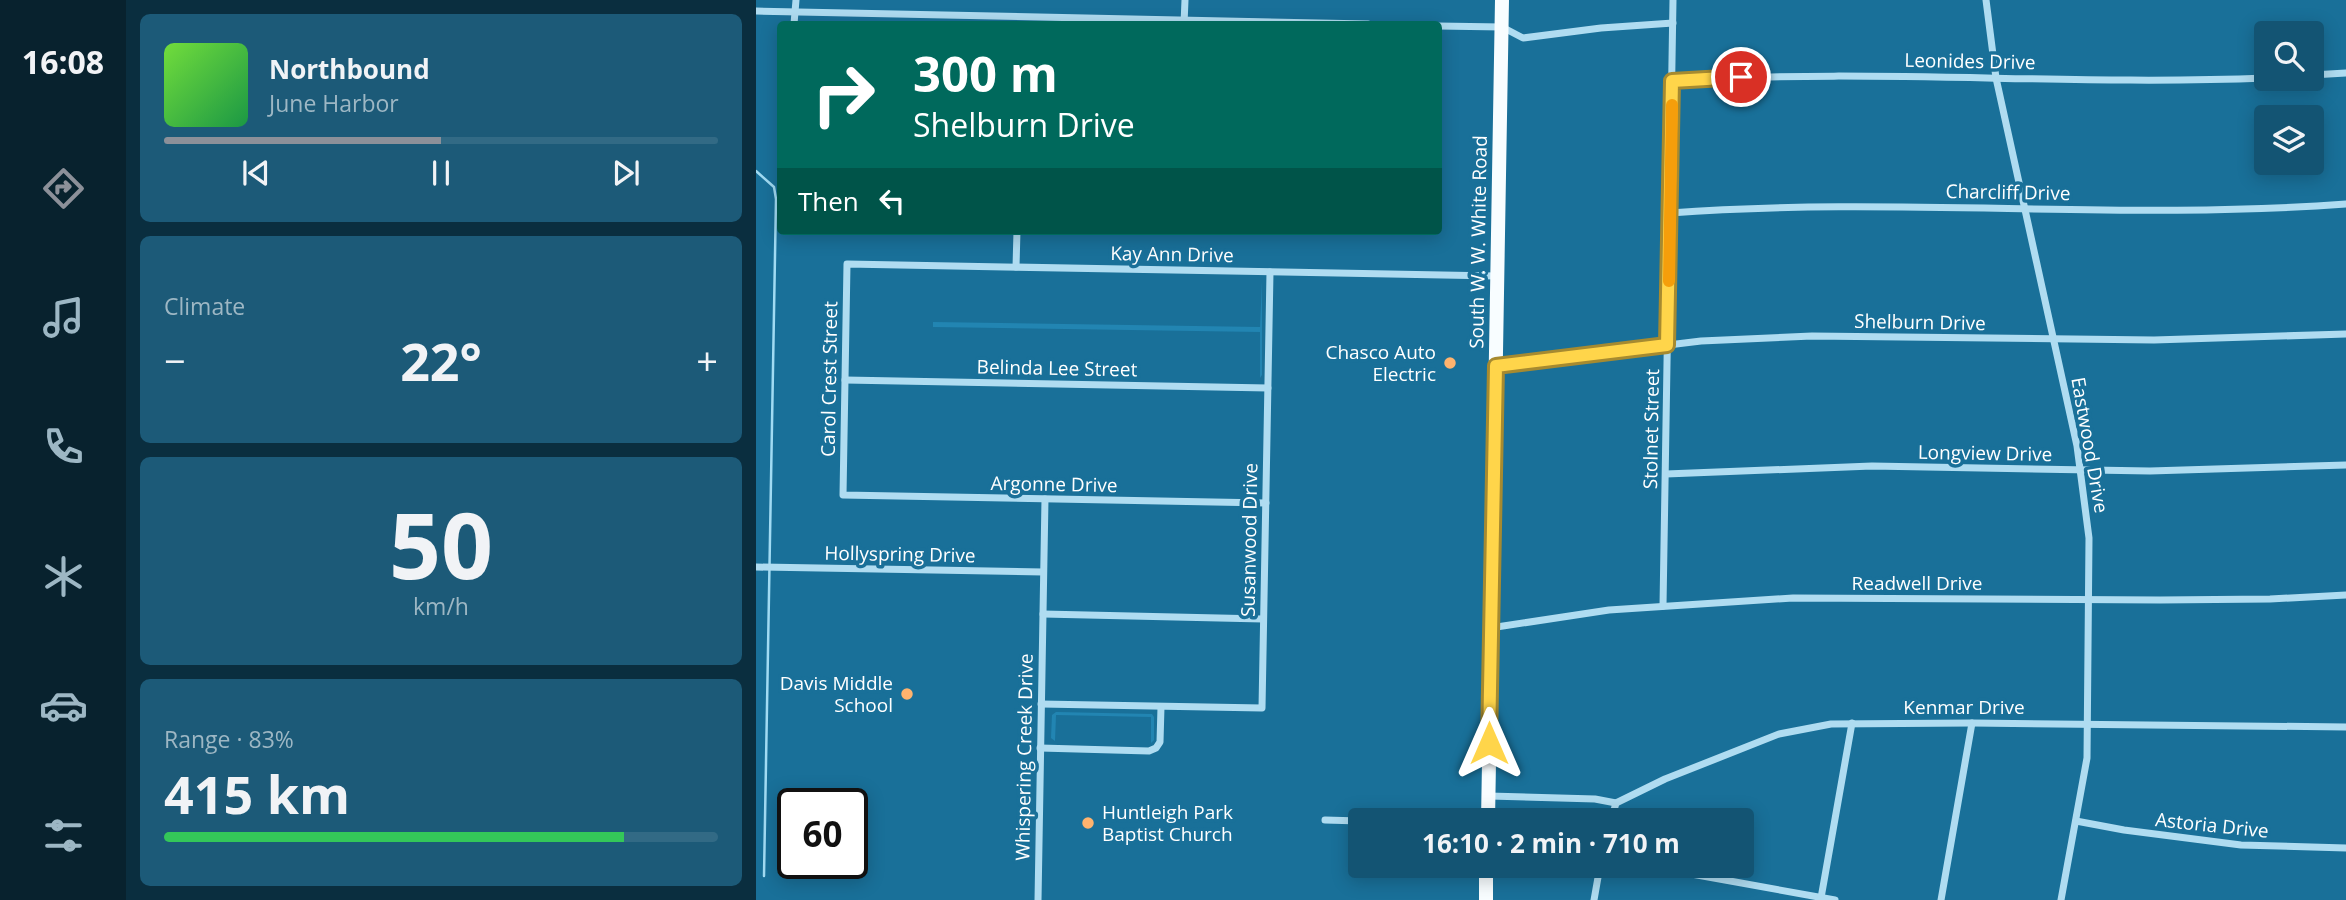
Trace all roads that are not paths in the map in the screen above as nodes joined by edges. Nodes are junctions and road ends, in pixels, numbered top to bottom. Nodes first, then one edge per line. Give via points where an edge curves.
1 (796, 0) edge
2 (1185, 0) edge
3 (1502, 0) edge
4 (1674, 0) edge
5 (1986, 0) edge
6 (756, 11) edge
7 (795, 12) junction
8 (794, 21) edge
9 (1113, 21) edge
10 (1184, 21) edge
11 (1673, 23) junction
12 (1442, 26) edge
13 (1502, 27) junction
14 (2346, 73) edge
15 (2324, 74) edge
16 (1996, 78) junction
17 (2254, 78) edge
18 (1672, 81) junction
19 (2346, 204) edge
20 (2024, 208) junction
21 (1670, 213) junction
22 (1017, 235) edge
23 (847, 264) joint
24 (1016, 267) junction
25 (1270, 272) junction
26 (1496, 276) junction
27 (2346, 334) edge
28 (2054, 339) junction
29 (1667, 345) junction
30 (1496, 366) junction
31 (845, 380) junction
32 (1268, 388) junction
33 (2346, 465) edge
34 (2081, 470) junction
35 (1666, 474) junction
36 (843, 495) joint
37 (1045, 499) junction
38 (1266, 503) junction
39 (759, 567) edge
40 (1043, 572) junction
41 (2346, 595) edge
42 (2090, 600) junction
43 (1664, 606) junction
44 (1042, 614) junction
45 (1263, 618) junction
46 (1490, 628) junction
47 (1041, 704) junction
48 (1161, 706) junction
49 (1852, 723) junction
50 (1972, 723) junction
51 (2087, 724) junction
52 (2346, 727) edge
53 (1040, 748) junction
54 (1488, 796) junction
55 (1616, 803) junction
56 (1488, 808) edge
57 (1615, 808) edge
58 (1325, 820) dead end
59 (1348, 821) edge
60 (2076, 821) junction
61 (2346, 848) edge
62 (1486, 878) edge
63 (1598, 878) edge
64 (1712, 878) edge
65 (1821, 898) junction
66 (1038, 900) edge
67 (1486, 900) edge
68 (1594, 900) edge
69 (1835, 900) edge
70 (1941, 900) edge
71 (2061, 900) edge

1 - 7 street
2 - 10 street
3 - 13 main road, South W. W. White Road
4 - 11 street, Stolnet Street
5 - 16 street, Eastwood Drive
6 - 7 street
7 - 8 street
7 - 9 street
11 - 13 street via 1523,38
11 - 18 street, Stolnet Street
12 - 13 street
13 - 26 main road, South W. W. White Road
14 - 15 street
16 - 17 street, Leonides Drive
16 - 18 street, Leonides Drive via 1766,76
16 - 20 street, Eastwood Drive
18 - 21 street, Stolnet Street
19 - 20 street, Charcliff Drive via 2195,210
20 - 21 street, Charcliff Drive via 1780,206
20 - 28 street, Eastwood Drive
21 - 29 street, Stolnet Street
22 - 24 street
23 - 24 street, Kay Ann Drive
23 - 31 street, Carol Crest Street
24 - 25 street, Kay Ann Drive
25 - 26 street, Kay Ann Drive
25 - 32 street, Susanwood Drive
26 - 30 main road, South W. W. White Road
27 - 28 street, Shelburn Drive
28 - 29 street, Shelburn Drive via 1812,336
28 - 34 street, Eastwood Drive
29 - 30 street, Shelburn Drive
29 - 35 street, Stolnet Street
30 - 46 main road, South W. W. White Road
31 - 32 street, Belinda Lee Street
31 - 36 street, Carol Crest Street
32 - 38 street, Susanwood Drive
33 - 34 street, Longview Drive
34 - 35 street, Longview Drive via 1872,466
34 - 42 street, Eastwood Drive
35 - 43 street, Stolnet Street
36 - 37 street, Argonne Drive
37 - 38 street, Argonne Drive
37 - 40 street
38 - 45 street, Susanwood Drive
39 - 40 street, Hollyspring Drive
40 - 44 street, Whispering Creek Drive
41 - 42 street, Readwell Drive
42 - 43 street, Readwell Drive via 1793,598
42 - 51 street, Eastwood Drive
43 - 46 street, Readwell Drive
44 - 45 street
44 - 47 street, Whispering Creek Drive
45 - 48 street, Susanwood Drive via 1262,708
46 - 54 main road, South W. W. White Road
47 - 48 street, Susanwood Drive
47 - 53 street, Whispering Creek Drive
48 - 53 street via 1160,742 1149,751
49 - 50 street, Kenmar Drive
49 - 55 street, Kenmar Drive via 1779,734
49 - 65 street
50 - 51 street, Kenmar Drive
50 - 70 street
51 - 52 street, Kenmar Drive
51 - 60 street, Eastwood Drive via 2086,770
53 - 66 street, Whispering Creek Drive
54 - 55 street
54 - 56 main road, South W. W. White Road
55 - 57 street
58 - 59 street
60 - 61 street, Astoria Drive via 2241,845
60 - 71 street, Eastwood Drive
62 - 67 main road
63 - 68 street
64 - 65 street
65 - 69 street

